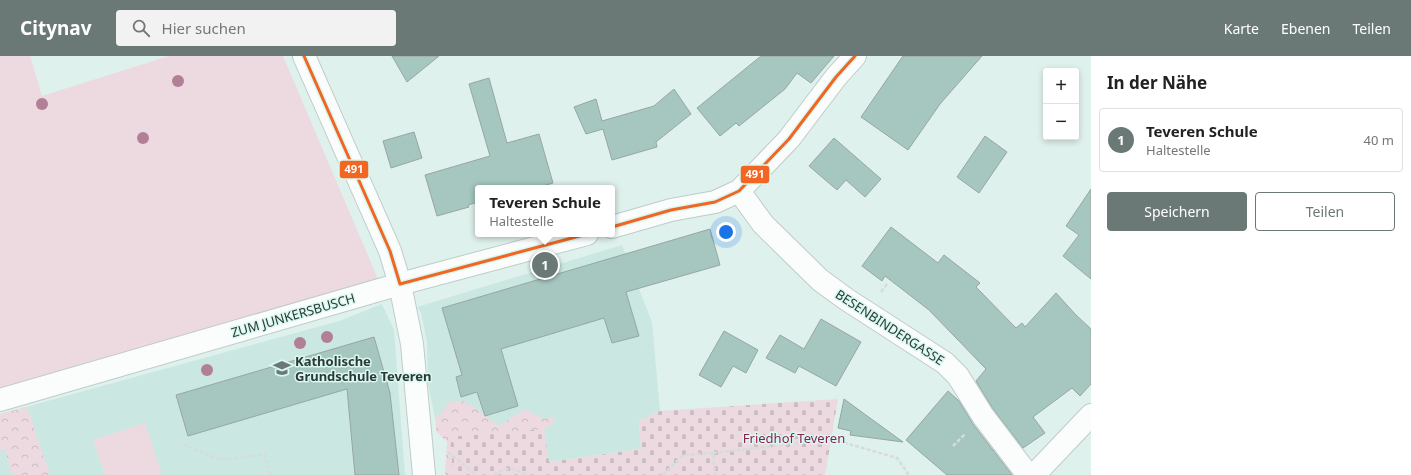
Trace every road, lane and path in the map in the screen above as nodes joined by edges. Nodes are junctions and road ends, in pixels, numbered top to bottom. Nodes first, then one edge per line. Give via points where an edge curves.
1 (304, 56) edge
2 (855, 56) edge
3 (739, 191) junction
4 (615, 226) edge
5 (576, 237) edge
6 (400, 284) junction
7 (0, 400) edge
8 (1091, 415) edge
9 (183, 445) dead end
10 (422, 450) junction
11 (713, 453) junction
12 (270, 475) edge
13 (424, 475) edge
14 (476, 475) edge
15 (494, 475) edge
16 (527, 475) edge
17 (663, 475) edge
18 (715, 475) edge
19 (909, 475) edge
20 (1028, 475) edge
21 (1034, 475) edge

1 - 6 street via 390,251
2 - 3 street via 789,140
3 - 4 street via 715,202 670,210
3 - 20 street, BESENBINDERGASSE via 764,224 820,280 945,363 958,376 982,416
5 - 6 street, ZUM JUNKERSBUSCH
6 - 7 street, ZUM JUNKERSBUSCH
6 - 10 street via 412,344
8 - 21 street
9 - 12 path via 221,460 264,454
10 - 13 street
10 - 14 path via 449,452
11 - 17 path via 683,455
11 - 18 path
11 - 19 path via 832,439 897,458
15 - 16 path via 512,468

